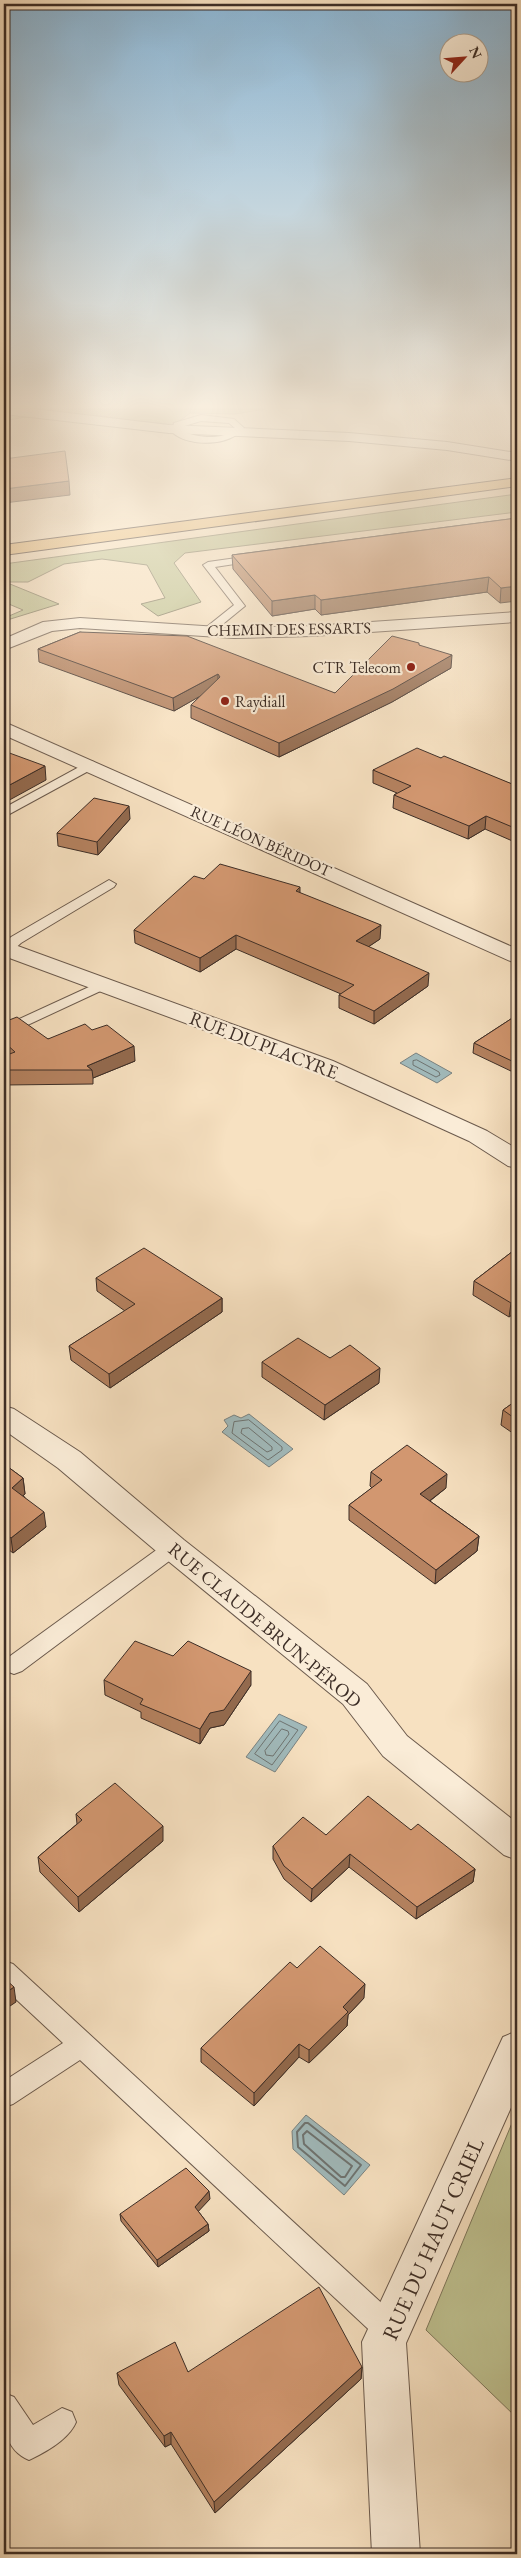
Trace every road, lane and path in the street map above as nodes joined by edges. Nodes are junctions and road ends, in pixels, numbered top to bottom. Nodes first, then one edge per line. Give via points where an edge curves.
1 (167, 528) edge
2 (4, 550) edge
3 (266, 557) edge
4 (517, 617) edge
5 (208, 631) junction
6 (4, 645) edge
7 (4, 728) edge
8 (90, 766) junction
9 (4, 813) edge
10 (109, 884) dead end
11 (5, 948) edge
12 (517, 957) edge
13 (102, 985) junction
14 (4, 1032) edge
15 (517, 1160) edge
16 (4, 1416) edge
17 (172, 1548) junction
18 (14, 1665) dead end
19 (517, 1844) edge
20 (4, 1972) edge
21 (81, 2045) junction
22 (517, 2050) edge
23 (4, 2095) edge
24 (390, 2330) junction
25 (4, 2407) edge
26 (62, 2422) dead end
27 (396, 2554) edge

1 - 2 main road
3 - 5 lane via 208,565 240,606
4 - 5 street, CHEMIN DES ESSARTS via 312,631
5 - 6 street, CHEMIN DES ESSARTS via 80,623 49,626
7 - 8 street, RUE LÉON BÉRIDOT
8 - 9 lane
8 - 12 street, RUE LÉON BÉRIDOT
10 - 11 lane
11 - 13 street, RUE DU PLACYRE
13 - 14 lane
13 - 15 street, RUE DU PLACYRE via 324,1066 478,1136
16 - 17 street, RUE CLAUDE BRUN-PÉROD via 69,1460
17 - 18 lane
17 - 19 street, RUE CLAUDE BRUN-PÉROD via 355,1694 395,1746
20 - 21 lane
21 - 23 lane
21 - 24 lane
22 - 24 street, RUE DU HAUT CRIEL
24 - 27 street, RUE DU HAUT CRIEL via 384,2342
25 - 26 lane via 29,2444

